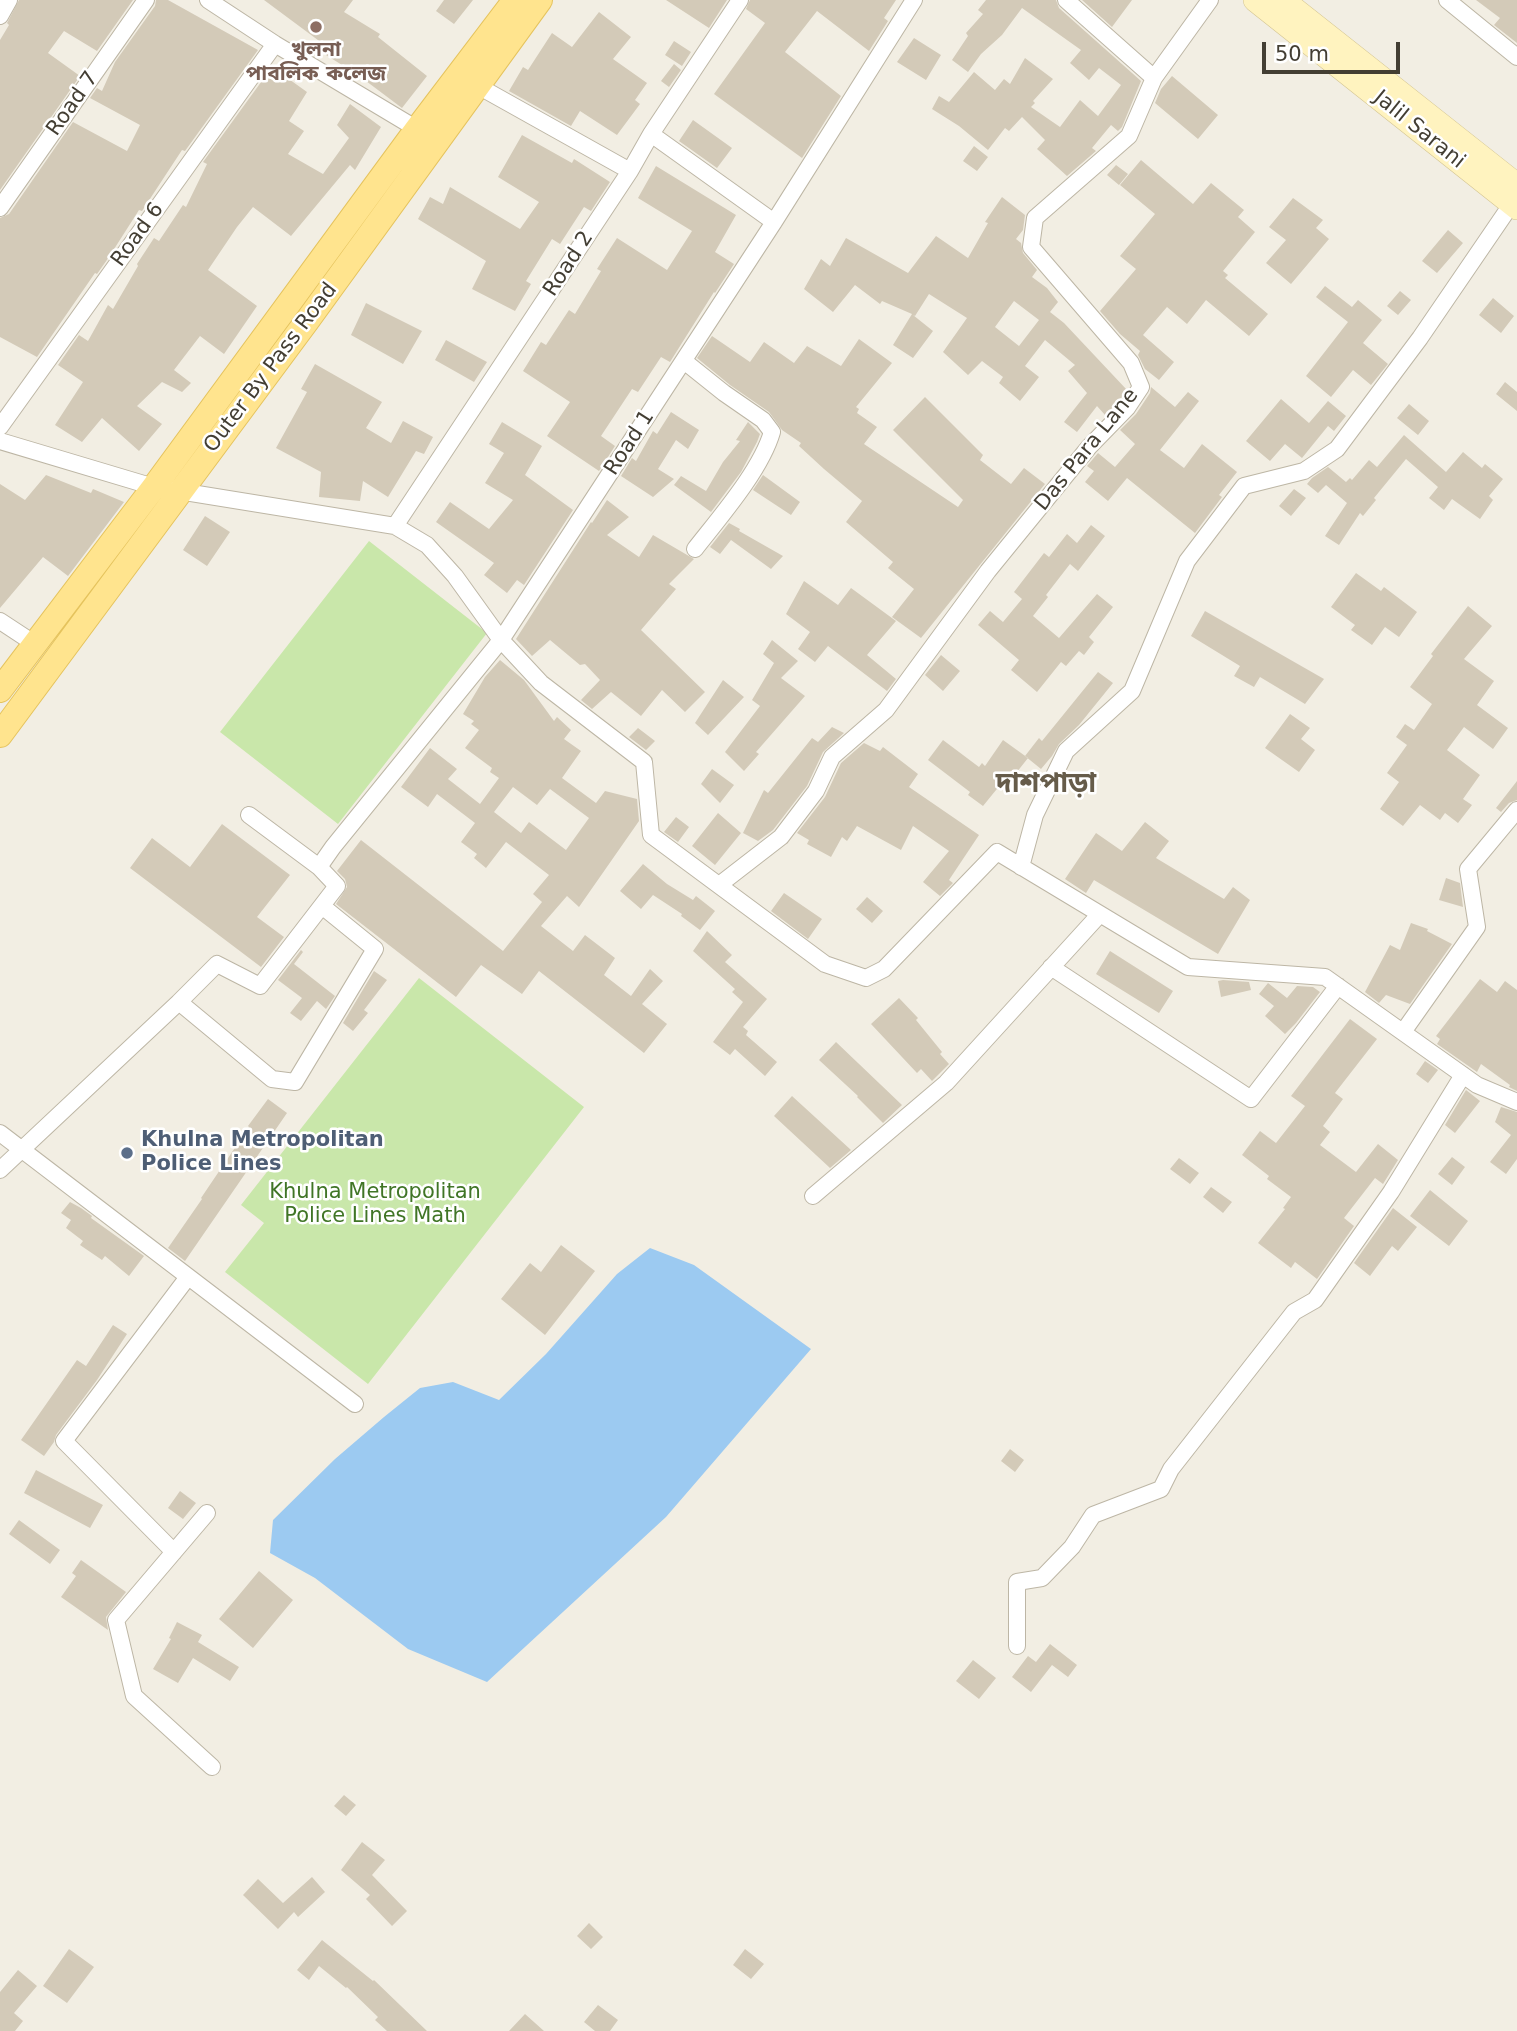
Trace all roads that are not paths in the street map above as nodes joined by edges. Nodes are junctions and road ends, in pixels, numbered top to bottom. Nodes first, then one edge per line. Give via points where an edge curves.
1 (9, 0) edge
2 (146, 0) edge
3 (208, 0) edge
4 (515, 0) edge
5 (540, 0) edge
6 (740, 0) edge
7 (914, 0) edge
8 (1066, 0) edge
9 (1210, 0) edge
10 (1255, 0) edge
11 (1283, 0) edge
12 (1447, 0) edge
13 (0, 16) edge
14 (275, 44) junction
15 (1517, 57) edge
16 (1154, 78) junction
17 (478, 86) junction
18 (417, 129) junction
19 (651, 134) junction
20 (630, 171) junction
21 (1516, 198) edge
22 (0, 208) edge
23 (774, 222) junction
24 (684, 361) junction
25 (0, 426) edge
26 (0, 441) edge
27 (154, 487) junction
28 (181, 490) junction
29 (396, 526) junction
30 (695, 549) dead end
31 (0, 621) edge
32 (501, 640) junction
33 (35, 644) junction
34 (0, 690) edge
35 (0, 735) edge
36 (1517, 810) edge
37 (249, 815) dead end
38 (319, 867) junction
39 (1021, 867) junction
40 (719, 885) junction
41 (322, 906) junction
42 (1100, 914) junction
43 (1051, 967) junction
44 (1338, 986) junction
45 (179, 1002) junction
46 (1403, 1032) junction
47 (1463, 1075) junction
48 (1517, 1102) edge
49 (0, 1133) edge
50 (21, 1150) junction
51 (0, 1170) edge
52 (813, 1196) dead end
53 (188, 1277) junction
54 (355, 1404) dead end
55 (207, 1513) dead end
56 (174, 1552) junction
57 (1017, 1646) dead end
58 (212, 1767) dead end

1 - 13 street
2 - 22 street, Road 7
3 - 14 street
4 - 18 main road, Outer By Pass Road
5 - 17 main road, Outer By Pass Road
6 - 19 street, Road 2
7 - 23 street, Road 1
8 - 16 street
9 - 16 street, Das Para Lane
10 - 21 main road, Jalil Sarani
11 - 21 main road, Jalil Sarani
12 - 15 street
14 - 18 street
14 - 25 street, Road 6
16 - 40 street, Das Para Lane via 1129,136 1035,218 1031,247 1131,363 1141,387 988,571 886,710 832,757 816,791 781,837
17 - 20 street
17 - 28 main road, Outer By Pass Road
18 - 27 main road, Outer By Pass Road
19 - 20 street, Road 2
19 - 23 street
20 - 29 street, Road 2
21 - 39 street via 1337,449 1304,471 1244,486 1187,561 1132,691 1066,751 1035,816
23 - 24 street, Road 1
24 - 30 street via 763,420 772,432 739,492
24 - 32 street, Road 1
26 - 27 street
27 - 28 street
27 - 33 main road, Outer By Pass Road
28 - 29 street
28 - 35 main road, Outer By Pass Road
29 - 32 street via 427,545
31 - 33 street
32 - 38 street, Road 1
32 - 40 street via 541,683 644,762 651,835
33 - 34 main road, Outer By Pass Road
36 - 46 street via 1468,869 1477,927
37 - 38 street
38 - 41 street via 337,886
39 - 40 street via 997,852 884,969 866,978 825,964
39 - 42 street
41 - 45 street via 260,986 218,964
41 - 45 street via 375,949 295,1082 272,1079
42 - 43 street
42 - 44 street via 1188,967 1325,977
43 - 44 street via 1251,1099
43 - 52 street via 946,1083
44 - 46 street
45 - 50 street
46 - 47 street
47 - 48 street
47 - 57 street via 1391,1192 1315,1300 1294,1312 1171,1469 1161,1489 1093,1515 1072,1547 1042,1578 1017,1582
49 - 50 street
50 - 51 street
50 - 53 street
53 - 54 street
53 - 56 street via 64,1441
55 - 56 street
56 - 58 street via 116,1620 134,1696

